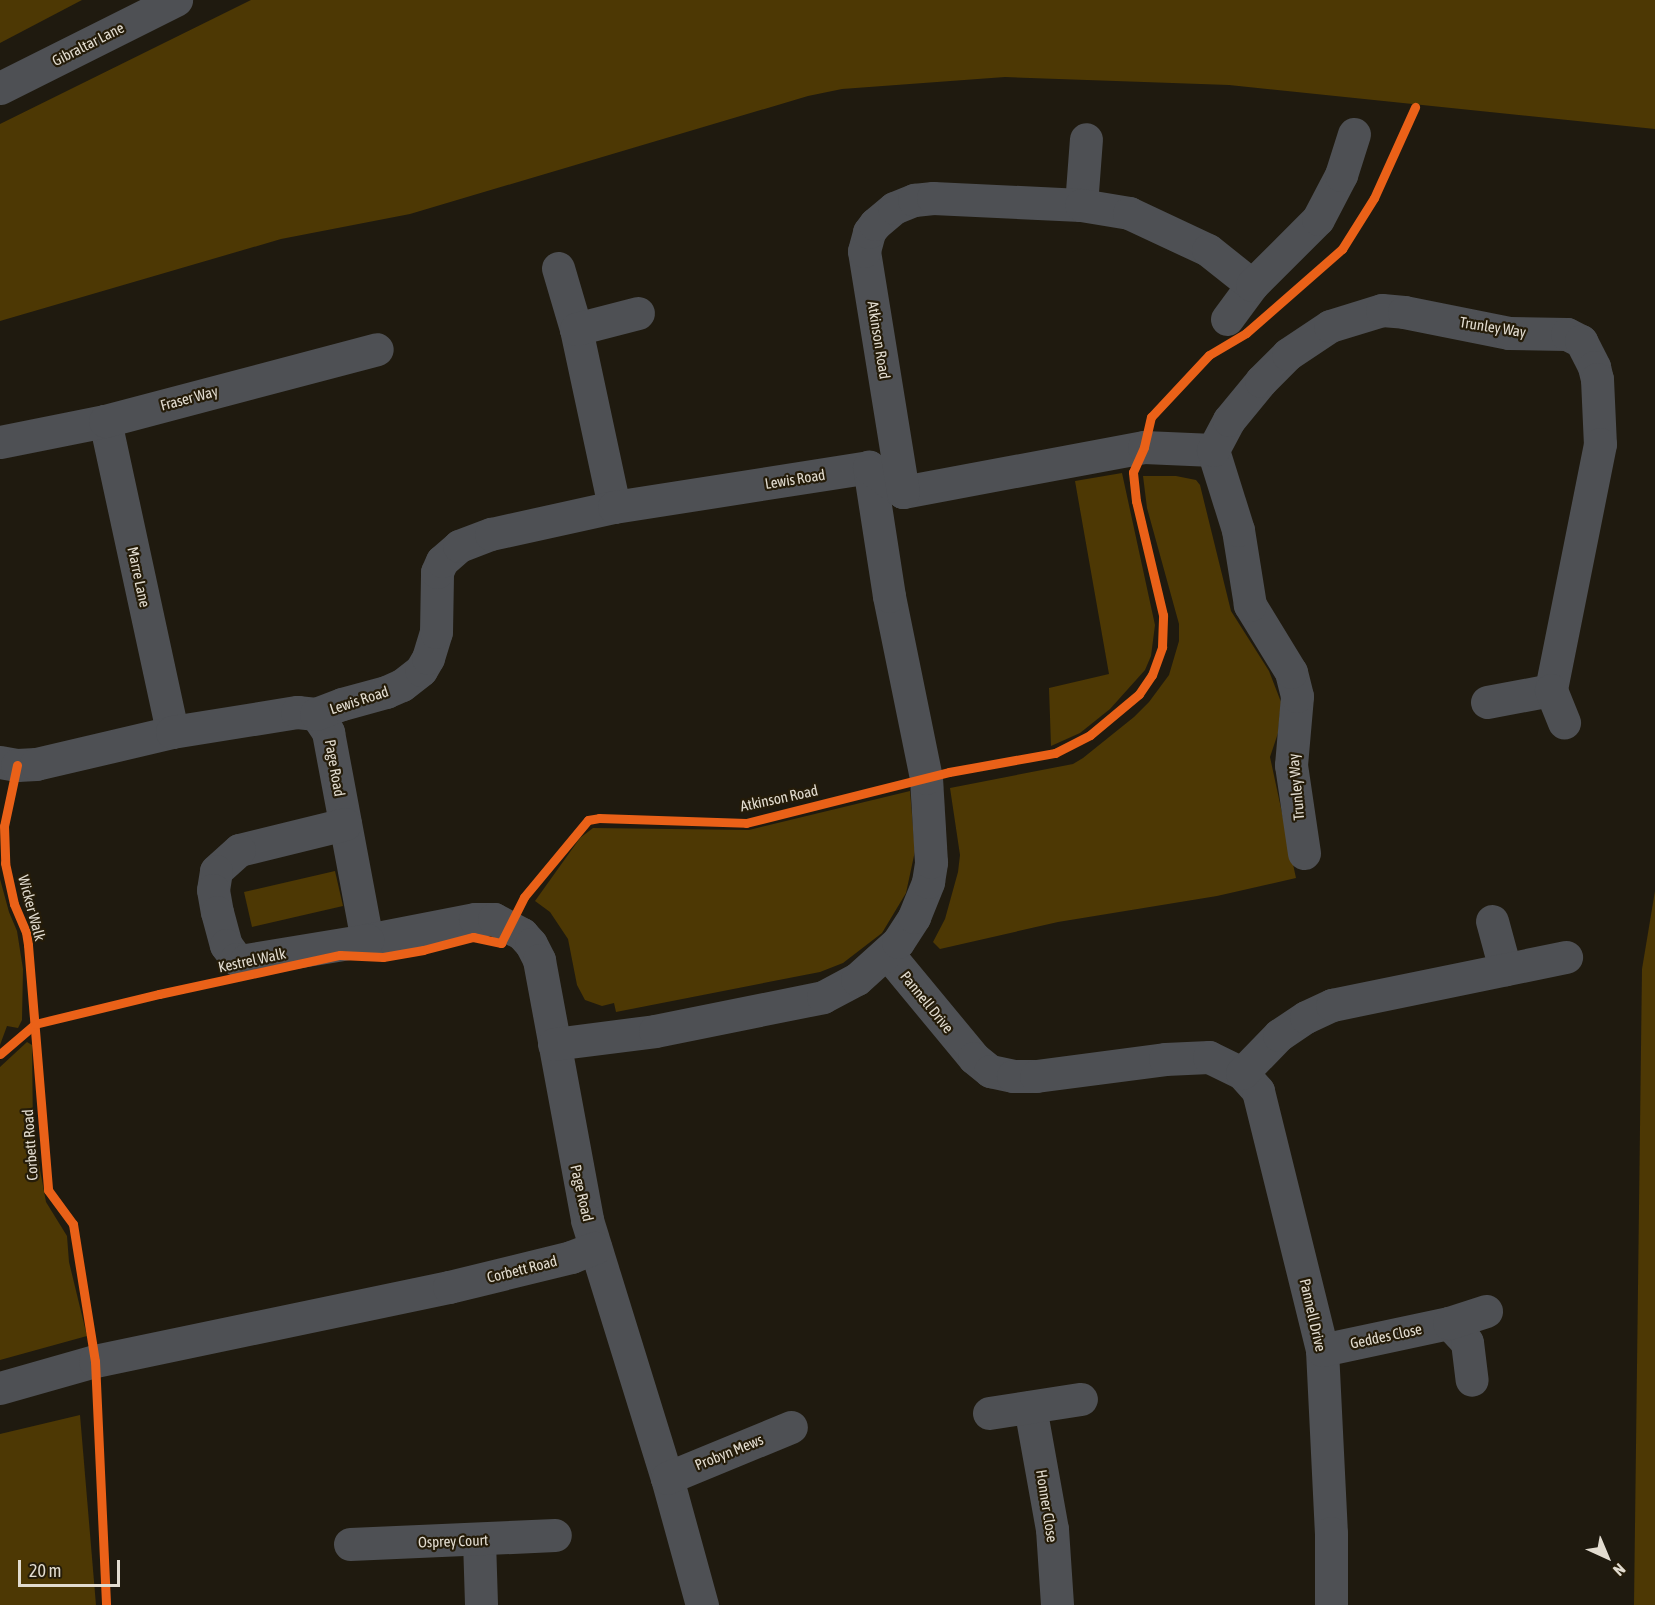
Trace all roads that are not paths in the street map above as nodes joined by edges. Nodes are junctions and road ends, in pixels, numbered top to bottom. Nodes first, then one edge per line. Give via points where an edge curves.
1 (176, 0) edge
2 (0, 88) edge
3 (1354, 134) dead end
4 (1086, 139) dead end
5 (1081, 205) junction
6 (558, 268) dead end
7 (1252, 285) junction
8 (638, 313) dead end
9 (1227, 318) dead end
10 (576, 329) junction
11 (377, 350) dead end
12 (105, 421) junction
13 (0, 442) edge
14 (1213, 450) junction
15 (870, 467) junction
16 (903, 492) junction
17 (614, 507) junction
18 (1551, 690) junction
19 (1487, 702) dead end
20 (316, 714) junction
21 (1564, 722) dead end
22 (172, 732) junction
23 (0, 762) edge
24 (345, 824) junction
25 (1304, 853) dead end
26 (1492, 921) dead end
27 (367, 940) junction
28 (888, 954) junction
29 (1566, 957) dead end
30 (1505, 969) junction
31 (554, 1044) junction
32 (1242, 1073) junction
33 (596, 1248) junction
34 (1486, 1311) dead end
35 (1449, 1323) junction
36 (1322, 1350) junction
37 (1472, 1380) dead end
38 (0, 1388) edge
39 (1081, 1399) dead end
40 (1030, 1407) junction
41 (989, 1413) dead end
42 (791, 1427) dead end
43 (667, 1478) junction
44 (555, 1535) dead end
45 (479, 1540) junction
46 (350, 1544) dead end
47 (481, 1605) edge
48 (702, 1605) edge
49 (1057, 1605) edge
50 (1331, 1605) edge

1 - 2 street, Gibraltar Lane
3 - 7 street via 1341,176 1318,219
4 - 5 street
5 - 7 street, Atkinson Road via 1142,218 1208,250
5 - 16 street, Atkinson Road via 914,200 894,207 869,232 864,251
6 - 10 street
7 - 9 street
8 - 10 street
10 - 17 street
11 - 12 street, Fraser Way
12 - 13 street, Fraser Way
12 - 22 street, Marre Lane
14 - 16 street via 1144,447
14 - 18 street, Trunley Way via 1241,405 1288,354 1309,338 1353,317 1382,310 1404,312 1509,333 1567,334 1581,341 1597,379 1600,444
14 - 25 street, Trunley Way via 1238,530 1250,604 1291,672 1297,696 1291,765
15 - 16 street
15 - 17 street, Lewis Road
15 - 28 street via 889,596 926,778 931,862 928,882 914,917
17 - 20 street, Lewis Road via 491,534 459,546 442,561 437,572 434,645 421,670 386,692
18 - 19 street
18 - 21 street
20 - 22 street, Lewis Road via 297,712
20 - 24 street, Page Road via 328,732
22 - 23 street, Lewis Road via 36,764
24 - 27 street, Page Road
24 - 27 street, Page Road via 239,850 216,871 213,890 217,912 226,945 236,959
26 - 30 street
27 - 31 street, Page Road via 475,919 511,926 531,945 539,960
28 - 31 street via 857,979 824,997 655,1031
28 - 32 street, Pannell Drive via 974,1058 990,1071 1036,1076 1153,1060 1209,1057
29 - 30 street
30 - 32 street via 1332,1005 1279,1035
31 - 33 street, Page Road via 578,1185
32 - 36 street, Pannell Drive via 1258,1091
33 - 38 street, Corbett Road via 449,1287 95,1361
33 - 43 street, Page Road
34 - 35 street, Geddes Close
35 - 36 street, Geddes Close
35 - 37 street via 1467,1342
36 - 50 street, Pannell Drive via 1332,1533
39 - 40 street
40 - 41 street
40 - 49 street, Honner Close via 1052,1529
42 - 43 street, Probyn Mews
43 - 48 street, Page Road
44 - 45 street, Osprey Court
45 - 46 street, Osprey Court
45 - 47 street

